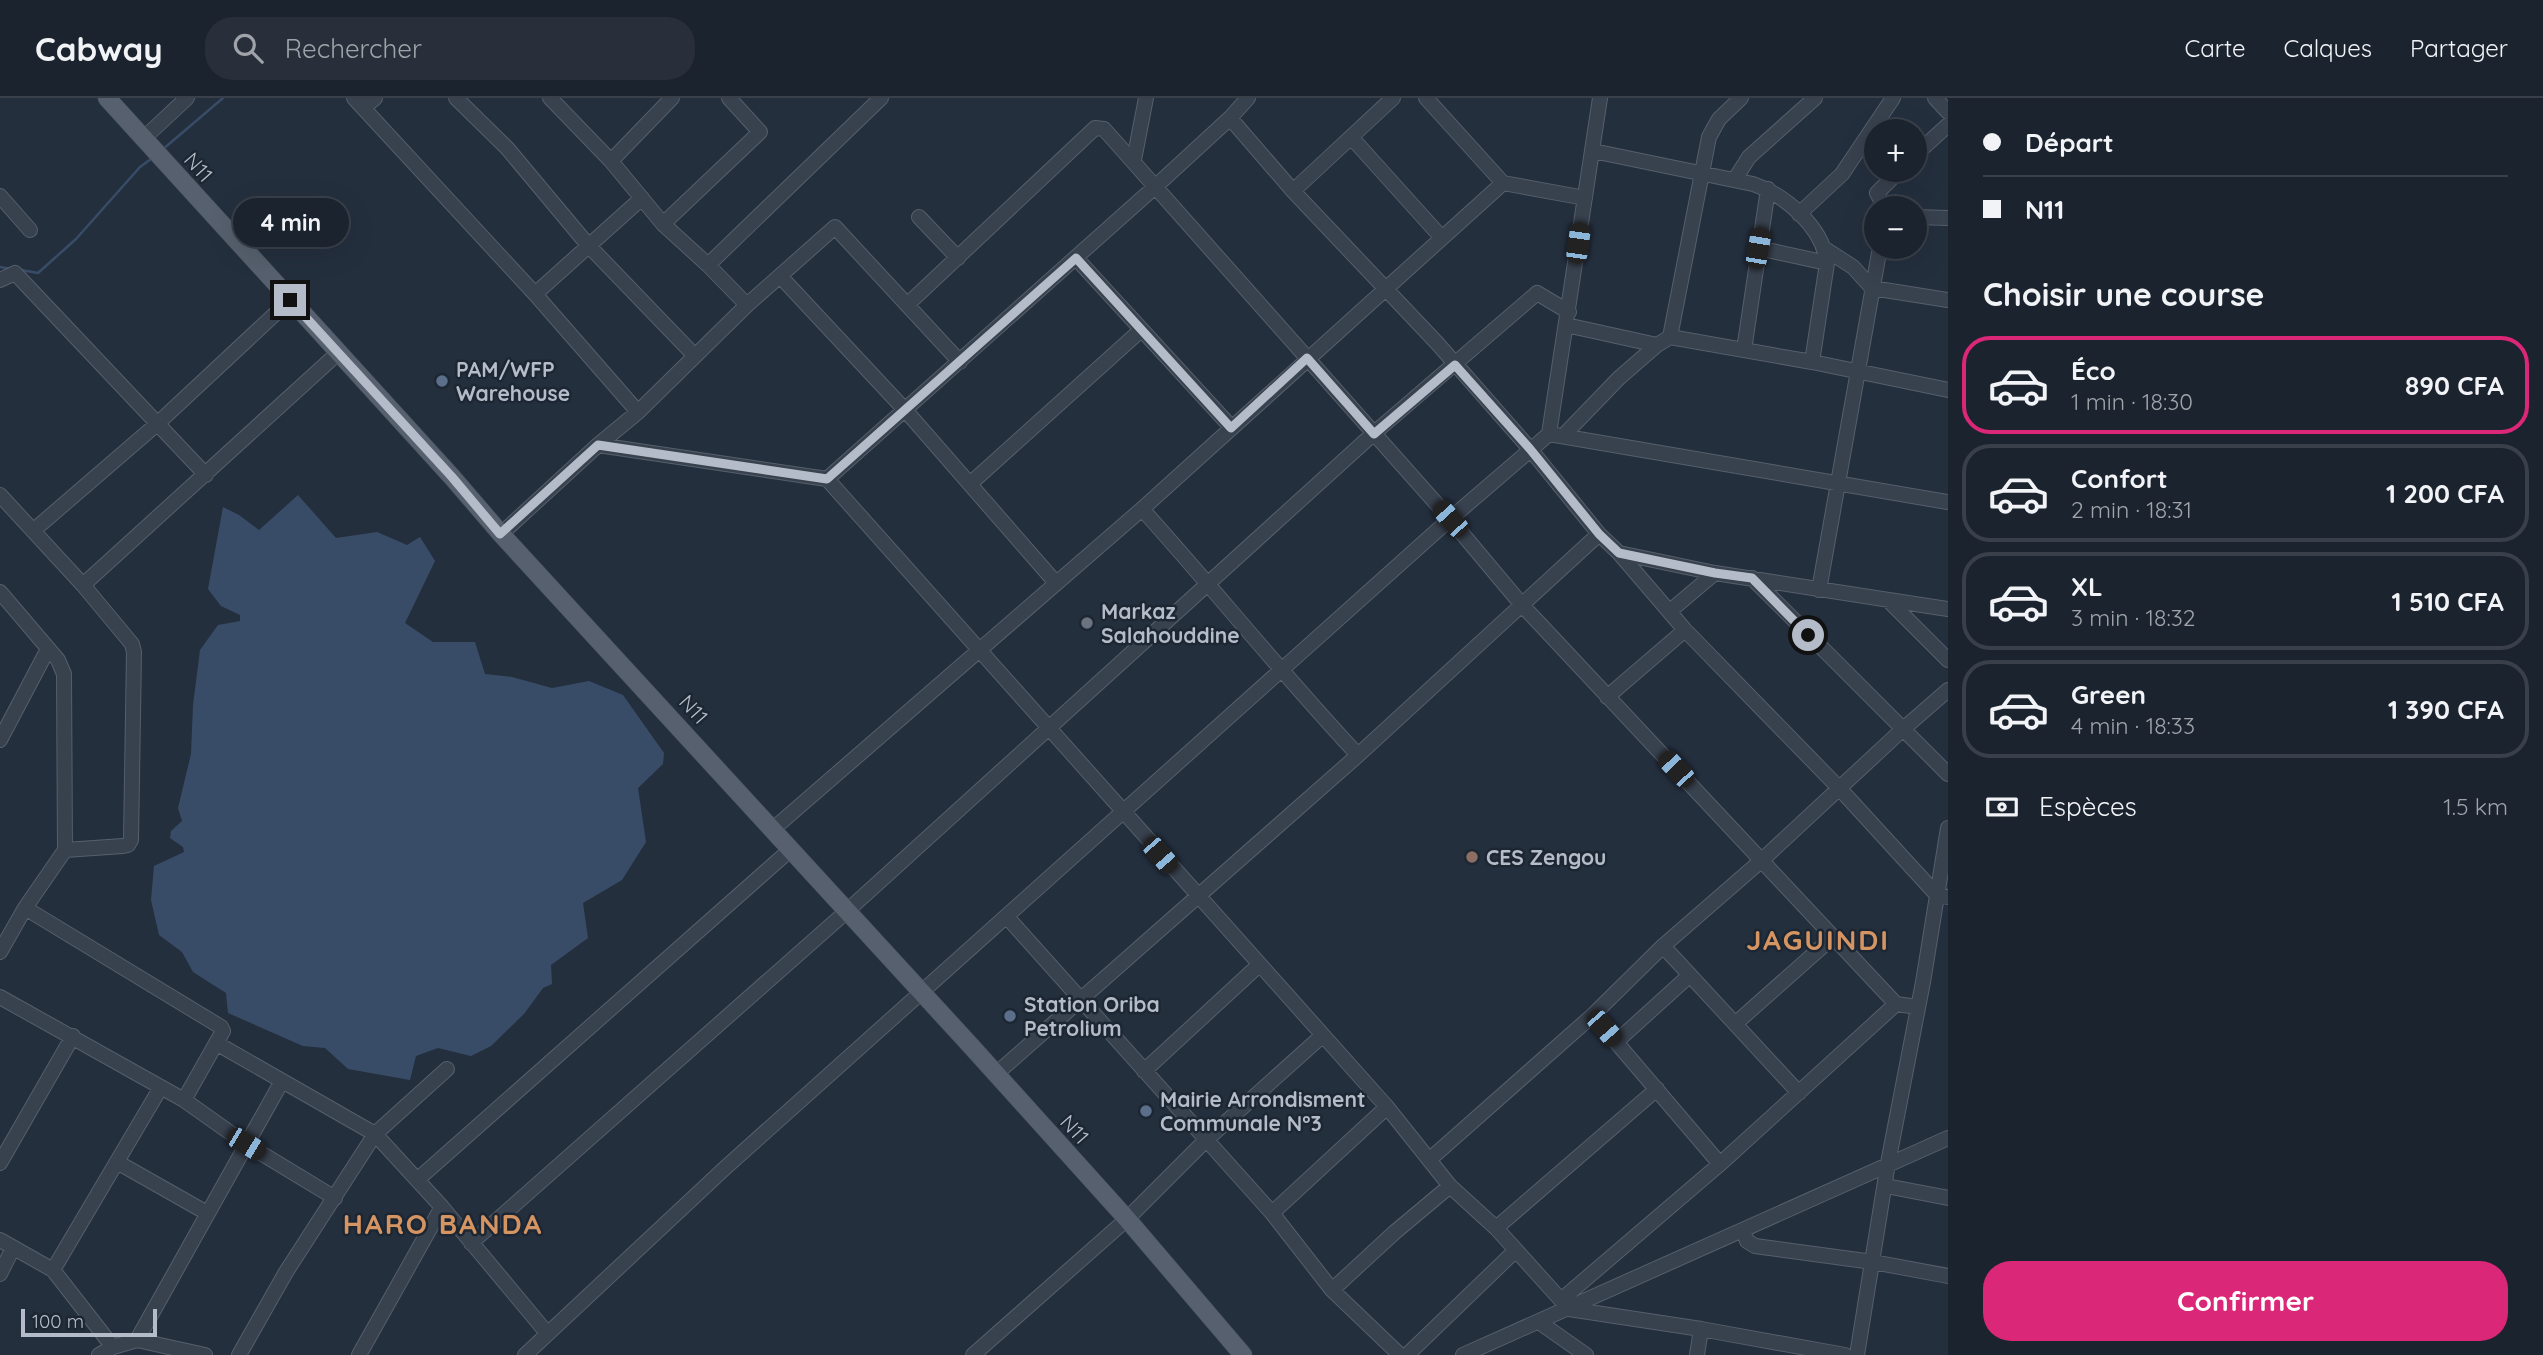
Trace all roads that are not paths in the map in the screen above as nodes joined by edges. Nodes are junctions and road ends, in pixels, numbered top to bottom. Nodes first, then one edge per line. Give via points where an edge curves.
1 (107, 98) edge
2 (187, 98) edge
3 (375, 98) edge
4 (456, 98) edge
5 (550, 98) edge
6 (672, 98) edge
7 (729, 98) edge
8 (881, 98) edge
9 (1146, 98) edge
10 (1393, 98) edge
11 (1426, 98) edge
12 (1599, 98) edge
13 (1741, 98) edge
14 (1815, 98) edge
15 (1893, 98) edge
16 (1935, 98) edge
17 (359, 103) edge
18 (1237, 105) edge
19 (1948, 112) edge
20 (1948, 125) edge
21 (1350, 137) junction
22 (1927, 144) edge
23 (152, 148) junction
24 (1593, 151) junction
25 (1134, 160) junction
26 (611, 162) junction
27 (1702, 174) junction
28 (1735, 179) junction
29 (1888, 182) edge
30 (1503, 183) junction
31 (1156, 186) junction
32 (1768, 189) junction
33 (1293, 191) junction
34 (0, 196) edge
35 (1879, 196) edge
36 (642, 198) junction
37 (1585, 198) junction
38 (1799, 214) junction
39 (919, 217) dead end
40 (1927, 217) edge
41 (1948, 218) edge
42 (663, 224) junction
43 (30, 230) dead end
44 (1441, 238) junction
45 (588, 245) junction
46 (1758, 248) junction
47 (1826, 256) junction
48 (958, 258) junction
49 (1076, 258) junction
50 (1878, 259) edge
51 (708, 265) junction
52 (780, 276) junction
53 (0, 281) edge
54 (1385, 288) junction
55 (1872, 288) junction
56 (535, 294) junction
57 (290, 300) junction
58 (1948, 300) edge
59 (908, 304) junction
60 (747, 305) junction
61 (1567, 318) junction
62 (1141, 330) junction
63 (1670, 337) junction
64 (1657, 345) junction
65 (1744, 349) junction
66 (338, 353) junction
67 (695, 356) junction
68 (1307, 358) junction
69 (960, 362) junction
70 (1812, 362) junction
71 (1455, 365) junction
72 (1858, 372) junction
73 (1948, 390) edge
74 (906, 411) junction
75 (638, 412) junction
76 (157, 424) junction
77 (1231, 428) junction
78 (1374, 434) junction
79 (1556, 435) junction
80 (598, 445) junction
81 (1530, 449) junction
82 (205, 475) junction
83 (827, 479) junction
84 (1839, 482) junction
85 (971, 483) junction
86 (0, 495) edge
87 (1948, 502) edge
88 (1142, 509) junction
89 (1450, 519) junction
90 (34, 530) junction
91 (500, 534) junction
92 (1599, 534) junction
93 (1619, 553) junction
94 (1715, 573) junction
95 (1752, 578) junction
96 (1056, 583) junction
97 (1209, 583) junction
98 (83, 585) junction
99 (1819, 590) junction
100 (1, 595) edge
101 (1888, 600) junction
102 (1522, 605) junction
103 (1948, 609) edge
104 (1670, 611) junction
105 (1685, 630) junction
106 (48, 649) junction
107 (978, 652) junction
108 (1948, 660) edge
109 (1282, 672) junction
110 (1948, 690) edge
111 (1608, 697) junction
112 (1047, 728) junction
113 (1902, 730) junction
114 (0, 740) edge
115 (1357, 754) junction
116 (1948, 774) edge
117 (1840, 789) junction
118 (1123, 813) junction
119 (1948, 828) edge
120 (772, 830) junction
121 (65, 850) junction
122 (790, 850) junction
123 (1762, 860) junction
124 (1196, 896) junction
125 (1943, 896) edge
126 (25, 908) junction
127 (846, 911) junction
128 (1007, 917) junction
129 (1833, 937) junction
130 (1663, 946) junction
131 (0, 952) edge
132 (1259, 965) junction
133 (1690, 975) junction
134 (922, 992) junction
135 (0, 997) edge
136 (1080, 999) junction
137 (1896, 1004) junction
138 (1918, 1007) junction
139 (1593, 1014) junction
140 (1735, 1024) junction
141 (1323, 1035) junction
142 (74, 1037) junction
143 (1616, 1042) junction
144 (216, 1043) junction
145 (447, 1069) dead end
146 (1144, 1071) junction
147 (996, 1074) junction
148 (282, 1082) junction
149 (161, 1087) junction
150 (1657, 1090) junction
151 (1799, 1093) junction
152 (184, 1100) junction
153 (1387, 1107) junction
154 (375, 1134) junction
155 (1948, 1138) edge
156 (1206, 1140) junction
157 (246, 1144) junction
158 (1429, 1160) junction
159 (117, 1162) junction
160 (0, 1163) edge
161 (1888, 1163) junction
162 (1720, 1164) junction
163 (417, 1180) junction
164 (1450, 1185) junction
165 (1886, 1186) junction
166 (335, 1198) junction
167 (1948, 1198) edge
168 (442, 1207) junction
169 (207, 1213) junction
170 (1272, 1213) junction
171 (1127, 1219) junction
172 (1496, 1228) junction
173 (1744, 1230) junction
174 (471, 1242) junction
175 (6, 1244) edge
176 (1516, 1250) junction
177 (1873, 1262) junction
178 (53, 1270) junction
179 (0, 1274) edge
180 (1948, 1276) edge
181 (1332, 1290) junction
182 (1565, 1305) junction
183 (1539, 1322) junction
184 (1701, 1329) junction
185 (547, 1333) junction
186 (137, 1340) junction
187 (113, 1347) junction
188 (99, 1355) edge
189 (205, 1355) edge
190 (239, 1355) edge
191 (359, 1355) edge
192 (525, 1355) edge
193 (973, 1355) edge
194 (1243, 1355) edge
195 (1400, 1355) edge
196 (1407, 1355) edge
197 (1463, 1355) edge
198 (1586, 1355) edge
199 (1698, 1355) edge
200 (1845, 1355) edge
201 (1857, 1355) edge

1 - 23 main road, N11
2 - 23 street
3 - 17 street
4 - 45 street via 507,148
5 - 26 street
6 - 26 street
7 - 42 street via 760,132
8 - 51 street
9 - 25 street
10 - 21 street
11 - 30 street
12 - 24 street
13 - 27 street via 1712,129
14 - 28 street via 1749,157
15 - 38 street via 1842,174
16 - 19 street
17 - 56 street
18 - 31 street
18 - 33 street
20 - 22 street
21 - 33 street
21 - 44 street
23 - 57 main road, N11
24 - 27 street
24 - 37 street
25 - 31 street
25 - 48 street via 1104,128 1095,128
26 - 36 street
27 - 28 street
27 - 63 street
28 - 32 street
29 - 35 street
30 - 37 street
30 - 44 street
31 - 49 street
31 - 68 street
32 - 38 street
32 - 46 street
33 - 54 street
34 - 43 street
36 - 42 street
36 - 45 street
37 - 61 street
38 - 47 street via 1817,234
39 - 48 street
40 - 41 street
42 - 51 street
44 - 54 street
45 - 56 street
45 - 67 street
46 - 47 street
46 - 65 street
47 - 55 street via 1853,267
47 - 70 street
48 - 59 street
49 - 62 street
49 - 69 street
50 - 55 street
51 - 60 street
52 - 59 street via 835,227
52 - 60 street
52 - 74 street
53 - 76 street via 15,273
54 - 68 street
54 - 71 street
55 - 58 street
55 - 72 street
56 - 75 street
57 - 66 main road, N11
57 - 76 street
59 - 69 street
60 - 67 street
61 - 64 street
61 - 71 street via 1537,293
61 - 79 street
62 - 77 street
62 - 85 street
63 - 64 street
63 - 65 street
64 - 79 street
65 - 70 street
66 - 82 street
66 - 91 main road, N11
67 - 75 street
68 - 77 street
68 - 78 street
69 - 74 street
70 - 72 street
71 - 78 street
71 - 81 street
72 - 73 street
72 - 84 street
74 - 83 street
74 - 85 street
75 - 80 street
76 - 82 street
76 - 90 street
77 - 88 street
78 - 89 street
78 - 97 street
79 - 81 street
79 - 84 street
80 - 83 street
80 - 91 street
81 - 89 street
81 - 92 street
82 - 98 street
83 - 107 street
84 - 87 street
84 - 99 street
85 - 96 street
86 - 90 street
88 - 96 street
88 - 97 street
89 - 102 street
89 - 109 street
90 - 98 street
91 - 120 main road, N11
92 - 93 street
92 - 102 street
93 - 94 street
93 - 104 street
94 - 95 street
94 - 104 street
95 - 99 street
95 - 113 street
96 - 107 street
97 - 109 street
97 - 112 street
98 - 121 street via 134,652 131,840 123,846
99 - 101 street
100 - 106 street
101 - 103 street
101 - 108 street
102 - 111 street
102 - 115 street
104 - 105 street
105 - 111 street
105 - 117 street
106 - 114 street
106 - 121 street via 64,674
107 - 112 street
107 - 120 street
109 - 115 street
109 - 118 street
110 - 113 street
111 - 123 street
112 - 118 street
112 - 127 street
113 - 116 street
113 - 117 street
115 - 124 street
117 - 123 street
117 - 125 street
118 - 124 street
118 - 128 street
119 - 125 street
120 - 122 main road, N11
121 - 126 street
122 - 127 main road, N11
122 - 163 street
123 - 129 street
123 - 130 street
124 - 132 street
124 - 136 street
125 - 138 street
126 - 131 street
126 - 144 street via 219,1024 223,1031
127 - 134 main road, N11
127 - 174 street
128 - 134 street
128 - 136 street
129 - 137 street
129 - 140 street
130 - 133 street
130 - 139 street
132 - 141 street
132 - 146 street
133 - 140 street
133 - 143 street
134 - 147 main road, N11
134 - 185 street
135 - 142 street
136 - 146 street
136 - 147 street
137 - 138 street
137 - 151 street
138 - 161 street
139 - 143 street
139 - 158 street
140 - 151 street
141 - 153 street
141 - 156 street
142 - 149 street
142 - 160 street
143 - 150 street
144 - 148 street
144 - 152 street
145 - 154 street
146 - 156 street
147 - 171 main road, N11
148 - 154 street
148 - 157 street
149 - 152 street
149 - 159 street
150 - 162 street
150 - 172 street
151 - 162 street
152 - 157 street
153 - 158 street
153 - 170 street
154 - 163 street
154 - 166 street
155 - 161 street
156 - 170 street
156 - 171 street
157 - 166 street
157 - 169 street
158 - 164 street
159 - 169 street
159 - 178 street
161 - 165 street
161 - 173 street
162 - 182 street
163 - 168 street
164 - 172 street
164 - 181 street
165 - 167 street
165 - 177 street
166 - 190 street
168 - 174 street
168 - 191 street
169 - 186 street
170 - 181 street
171 - 193 street
171 - 194 main road, N11
172 - 176 street
173 - 177 street via 1747,1241 1755,1246
173 - 182 street
174 - 185 street
175 - 178 street
175 - 179 street
176 - 182 street
176 - 196 street
177 - 180 street
177 - 201 street
178 - 187 street
181 - 195 street
182 - 183 street
182 - 184 street
183 - 197 street
183 - 198 street
184 - 199 street
184 - 200 street
185 - 192 street
186 - 187 street
186 - 189 street
187 - 188 street

